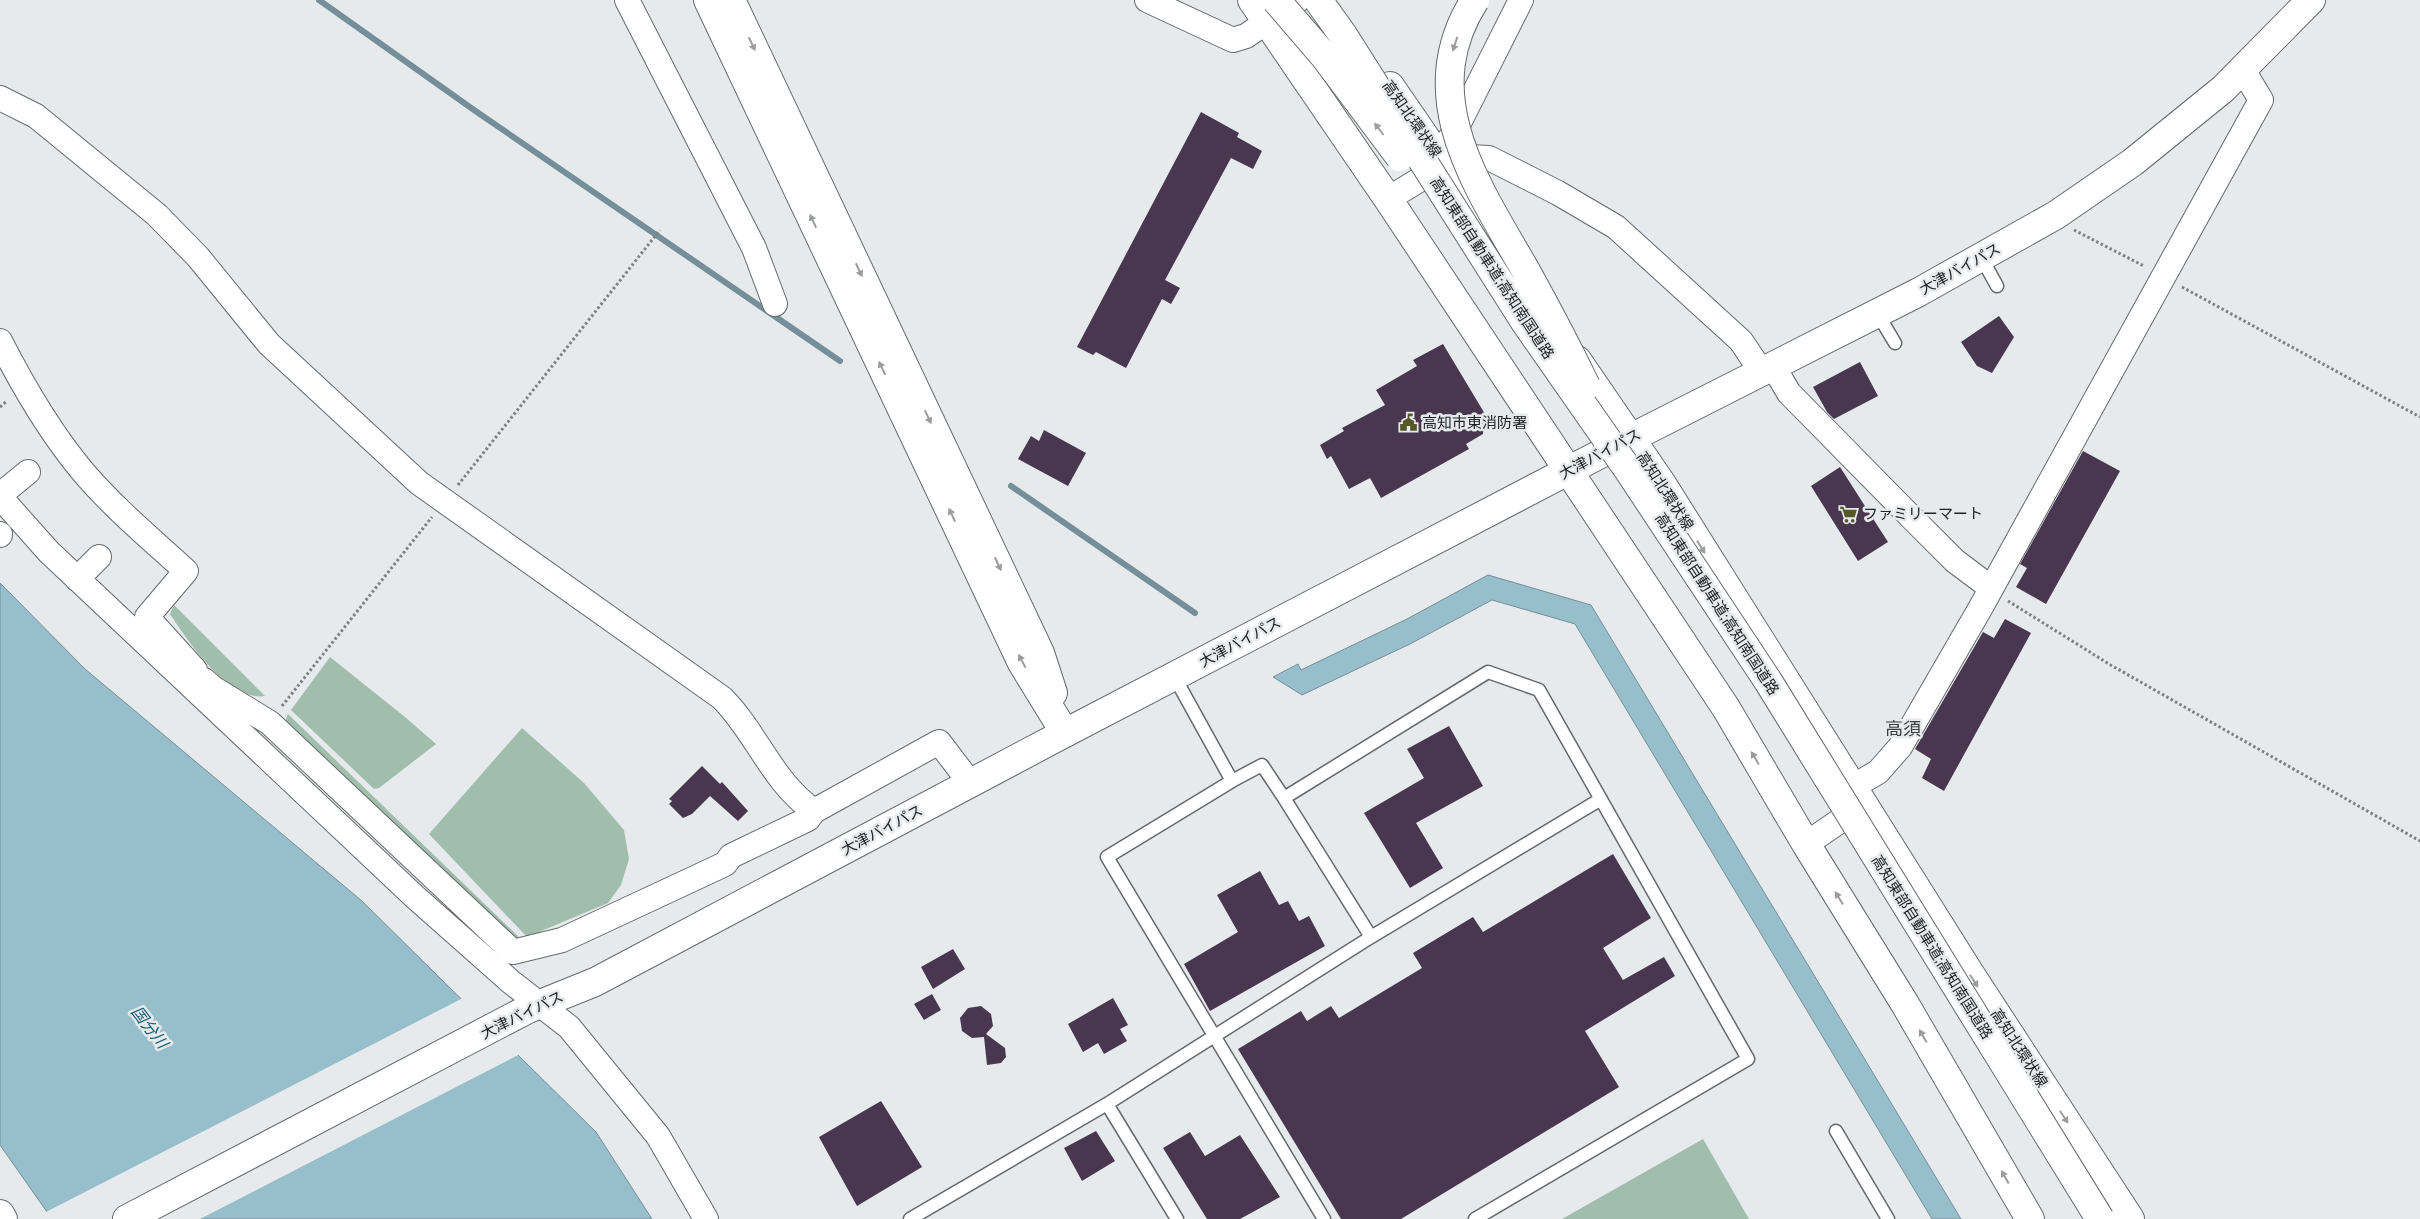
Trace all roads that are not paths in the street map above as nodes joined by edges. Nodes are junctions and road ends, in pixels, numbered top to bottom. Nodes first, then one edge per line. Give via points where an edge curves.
1 (627, 0) edge
2 (708, 0) edge
3 (731, 0) edge
4 (1147, 0) edge
5 (1252, 0) edge
6 (1298, 0) edge
7 (1318, 0) edge
8 (1330, 0) edge
9 (1475, 0) edge
10 (1521, 0) edge
11 (2311, 0) edge
12 (1271, 11) edge
13 (2243, 70) junction
14 (0, 98) edge
15 (1438, 156) junction
16 (1388, 199) junction
17 (1981, 257) junction
18 (1997, 286) dead end
19 (775, 304) dead end
20 (1877, 313) junction
21 (1524, 322) junction
22 (0, 341) edge
23 (1895, 343) dead end
24 (1767, 369) junction
25 (1631, 438) junction
26 (1568, 471) junction
27 (1629, 471) junction
28 (28, 472) dead end
29 (0, 496) edge
30 (99, 557) dead end
31 (77, 579) junction
32 (1991, 588) junction
33 (1174, 676) junction
34 (199, 685) junction
35 (1066, 732) junction
36 (1232, 781) junction
37 (971, 784) junction
38 (1858, 796) junction
39 (1284, 798) junction
40 (1601, 799) junction
41 (814, 811) junction
42 (1806, 844) junction
43 (1371, 937) junction
44 (535, 1006) junction
45 (1215, 1037) junction
46 (1107, 1104) junction
47 (1836, 1131) dead end
48 (0, 1214) edge
49 (3, 1219) edge
50 (127, 1219) edge
51 (706, 1219) edge
52 (910, 1219) edge
53 (1177, 1219) edge
54 (1323, 1219) edge
55 (1475, 1219) edge
56 (1888, 1219) edge
57 (2030, 1219) edge
58 (2100, 1219) edge
59 (2130, 1219) edge

1 - 19 street via 754,248
35 -> 2 main road via 1022,663
3 -> 35 main road via 1040,653
4 - 12 street via 1233,40 1246,36
5 - 12 main road
6 - 12 street
7 - 21 main road, 高知東部自動車道;高知南国道路, bridge
8 - 15 main road, 高知北環状線
9 -> 27 main road, bridge via 1459,30 1451,56 1449,84 1457,140
10 - 15 street via 1455,131
11 - 13 main road, 大津バイパス
12 - 16 main road
21 -> 12 main road, bridge via 1325,57
13 - 17 main road, 大津バイパス via 2133,162 2052,217
13 - 32 street via 2261,100
14 - 41 street via 36,116 157,216 198,257 269,344 419,483 722,698 787,789
15 - 16 street via 1419,180
15 - 24 street via 1488,158 1616,227 1741,341
15 - 25 main road, 高知北環状線
16 - 26 main road
17 - 18 lane
17 - 20 main road, 大津バイパス
20 - 23 lane
20 - 24 main road, 大津バイパス
21 - 27 main road, 高知東部自動車道;高知南国道路, bridge
22 - 34 street via 28,396 84,473 186,571 147,617
24 - 25 main road, 大津バイパス
24 - 32 street via 1955,561
25 - 26 main road, 大津バイパス
25 -> 38 main road, 高知北環状線
26 - 33 main road, 大津バイパス
42 -> 26 main road via 1726,708
27 - 58 main road, 高知東部自動車道;高知南国道路, bridge via 1768,681
28 - 29 street
29 - 31 street via 28,531
30 - 31 street
31 - 34 street
32 - 38 street via 1900,747
33 - 35 main road, 大津バイパス
33 - 36 lane
34 - 41 street via 213,688 270,722 513,952 562,940 725,864 732,856 808,820
34 - 44 street via 422,903
35 - 37 main road, 大津バイパス
36 - 39 lane via 1262,765
36 - 45 lane via 1107,857
37 - 41 street via 939,742
37 - 44 main road, 大津バイパス via 595,982
38 - 42 street
38 -> 59 main road, 高知北環状線
39 - 40 lane via 1488,672 1539,690
39 - 43 lane
40 - 43 lane
40 - 55 lane via 1748,1060
57 -> 42 main road via 1905,1004
43 - 45 lane
44 - 50 main road, 大津バイパス
44 - 51 street via 570,1027 658,1136
45 - 46 lane
45 - 54 lane
46 - 52 lane
46 - 53 lane
47 - 56 lane
48 - 49 main road

